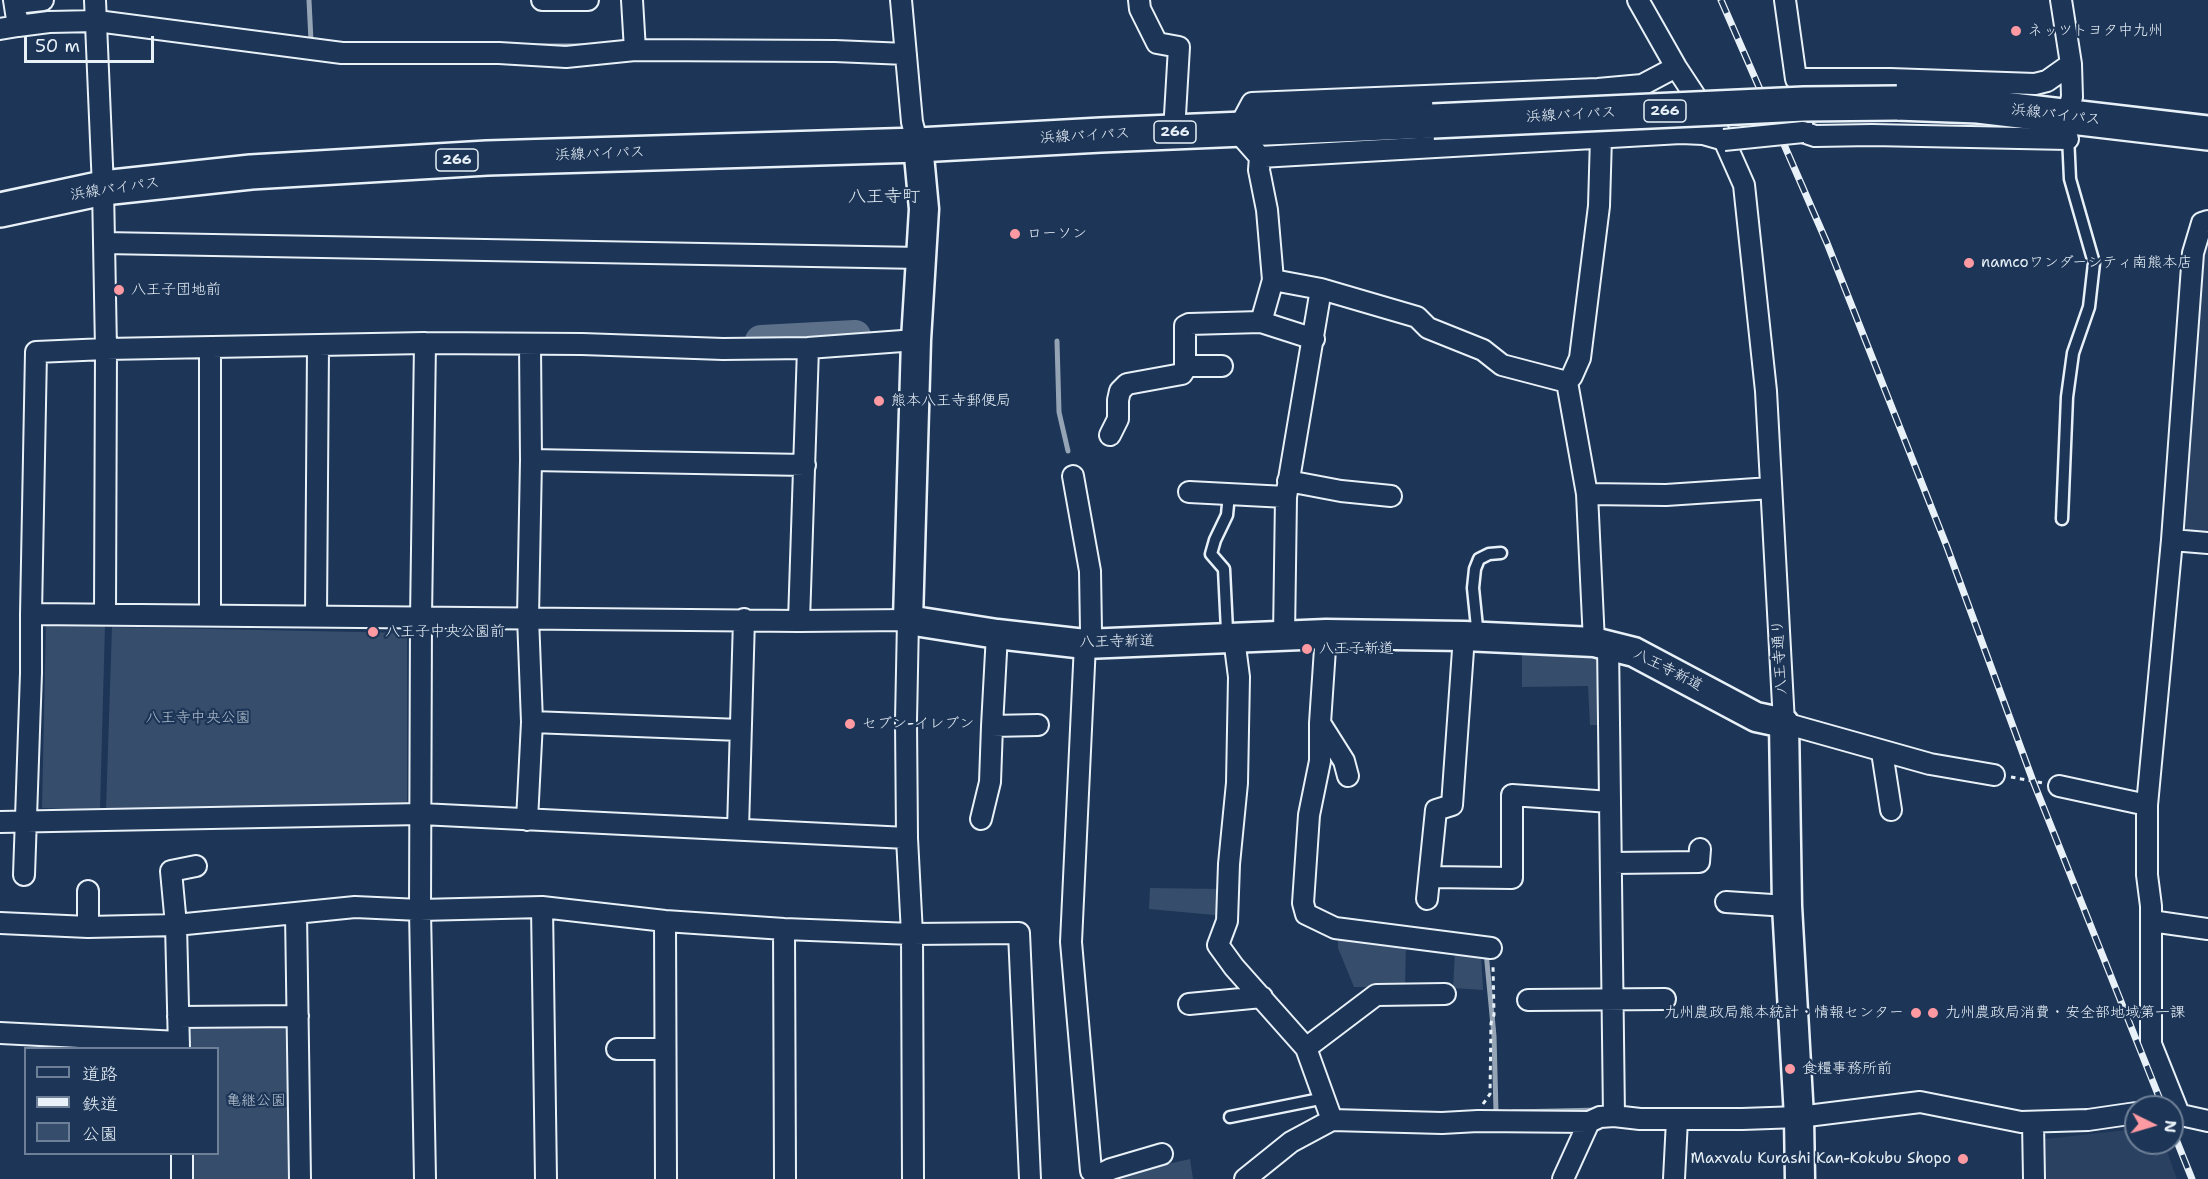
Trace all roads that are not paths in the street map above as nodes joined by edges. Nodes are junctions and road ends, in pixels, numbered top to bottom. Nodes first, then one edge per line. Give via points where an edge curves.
1 (43, 0) edge
2 (95, 0) edge
3 (543, 0) edge
4 (588, 0) edge
5 (632, 0) edge
6 (901, 0) edge
7 (1139, 0) edge
8 (1638, 0) edge
9 (1785, 0) edge
10 (2061, 0) edge
11 (15, 1) edge
12 (97, 21) junction
13 (9, 28) edge
14 (635, 50) junction
15 (906, 54) junction
16 (2071, 64) junction
17 (1676, 67) junction
18 (1796, 80) junction
19 (2067, 128) junction
20 (1237, 130) junction
21 (1174, 132) junction
22 (1803, 132) junction
23 (2208, 133) edge
24 (1601, 137) junction
25 (1724, 140) junction
26 (918, 145) junction
27 (1260, 157) junction
28 (103, 188) junction
29 (0, 210) edge
30 (2208, 221) edge
31 (104, 243) junction
32 (921, 258) junction
33 (1273, 279) junction
34 (1321, 289) junction
35 (1261, 322) junction
36 (1314, 339) junction
37 (916, 340) junction
38 (425, 344) junction
39 (530, 345) junction
40 (318, 347) junction
41 (210, 348) junction
42 (808, 348) junction
43 (106, 349) junction
44 (1222, 366) dead end
45 (1185, 367) junction
46 (1567, 382) junction
47 (1110, 435) dead end
48 (531, 460) junction
49 (806, 465) junction
50 (1072, 476) dead end
51 (1771, 488) junction
52 (1287, 489) junction
53 (1189, 492) dead end
54 (1229, 494) junction
55 (1587, 494) junction
56 (1390, 496) dead end
57 (2062, 519) dead end
58 (2172, 540) junction
59 (2208, 543) edge
60 (1501, 553) dead end
61 (105, 613) junction
62 (31, 614) junction
63 (210, 615) junction
64 (316, 616) junction
65 (528, 617) junction
66 (421, 618) junction
67 (744, 619) junction
68 (908, 620) junction
69 (799, 621) junction
70 (997, 634) junction
71 (1326, 634) junction
72 (1284, 636) junction
73 (1471, 637) junction
74 (1234, 638) junction
75 (1601, 643) junction
76 (1085, 644) junction
77 (532, 722) junction
78 (1320, 723) junction
79 (1784, 723) junction
80 (1038, 725) dead end
81 (992, 726) junction
82 (740, 730) junction
83 (1882, 752) junction
84 (1994, 774) road end
85 (1348, 776) dead end
86 (2059, 786) road end
87 (1610, 802) junction
88 (2147, 805) junction
89 (1892, 810) dead end
90 (421, 814) junction
91 (981, 819) dead end
92 (527, 820) junction
93 (26, 821) junction
94 (0, 822) edge
95 (738, 829) junction
96 (907, 838) junction
97 (1700, 849) dead end
98 (1612, 863) junction
99 (196, 866) dead end
100 (24, 875) dead end
101 (1430, 877) junction
102 (88, 891) dead end
103 (1427, 899) dead end
104 (1726, 902) dead end
105 (1787, 906) junction
106 (542, 908) junction
107 (420, 910) junction
108 (296, 913) junction
109 (664, 921) junction
110 (2151, 921) junction
111 (0, 923) edge
112 (176, 925) junction
113 (88, 927) junction
114 (783, 929) junction
115 (2208, 929) edge
116 (912, 934) junction
117 (1491, 948) road end
118 (1445, 994) dead end
119 (1262, 997) junction
120 (1665, 999) dead end
121 (1528, 1000) dead end
122 (1613, 1001) junction
123 (1189, 1004) dead end
124 (298, 1016) junction
125 (178, 1017) junction
126 (0, 1032) edge
127 (64, 1042) edge
128 (179, 1045) edge
129 (1306, 1048) junction
130 (617, 1049) dead end
131 (665, 1049) junction
132 (2168, 1095) edge
133 (1324, 1098) junction
134 (2124, 1115) edge
135 (1614, 1116) junction
136 (2184, 1116) edge
137 (1230, 1117) dead end
138 (1799, 1117) junction
139 (1332, 1120) junction
140 (1677, 1120) junction
141 (2208, 1121) edge
142 (1589, 1122) junction
143 (2033, 1122) junction
144 (1162, 1154) dead end
145 (182, 1155) edge
146 (1097, 1178) edge
147 (182, 1179) edge
148 (300, 1179) edge
149 (425, 1179) edge
150 (546, 1179) edge
151 (666, 1179) edge
152 (785, 1179) edge
153 (913, 1179) edge
154 (1030, 1179) edge
155 (1245, 1179) edge
156 (1563, 1179) edge
157 (1674, 1179) edge
158 (1800, 1179) edge
159 (2034, 1179) edge

1 - 11 street
2 - 12 street
3 - 4 street
5 - 14 street
6 - 15 street
7 - 21 street via 1158,44 1179,47
8 - 17 street, 八王寺通り
9 - 18 street
10 - 16 street
11 - 13 street
12 - 13 street
12 - 14 street via 342,53 566,57
12 - 28 street
14 - 15 street
15 - 26 street
16 - 18 street via 2047,81 2035,84
16 - 19 street via 2072,97
17 - 20 street via 1642,85 1598,89 1252,103
17 - 25 street, 八王寺通り
18 - 22 street
19 - 20 highway, 浜線バイパス / 266, bridge via 1978,106 1897,103
19 - 22 street via 1815,136
19 - 23 highway, 浜線バイパス / 266
19 - 57 lane via 2070,179 2094,263 2090,307 2073,354 2067,397
20 - 21 highway, 浜線バイパス / 266
20 - 27 street
21 - 26 highway, 浜線バイパス / 266
22 - 25 street, bridge
24 - 25 street via 1681,133
24 - 27 street
24 - 46 street via 1599,206 1580,358
25 - 51 street, 八王寺通り via 1744,185 1766,392
26 - 28 highway, 浜線バイパス / 266 via 488,158 251,172
26 - 32 street via 924,209
27 - 33 street
28 - 29 highway, 浜線バイパス / 266
28 - 31 street
30 - 58 street via 2202,223 2193,253
31 - 32 street
31 - 43 street
32 - 37 street
33 - 34 street
33 - 35 street
34 - 36 street
34 - 46 street via 1417,317 1428,328 1483,350 1502,365
35 - 36 street
35 - 45 street via 1186,325
36 - 52 street
37 - 42 street
37 - 68 street
38 - 39 street
38 - 40 street
38 - 66 street
39 - 42 street
39 - 48 street
40 - 41 street
40 - 64 street
41 - 43 street
41 - 63 street
42 - 49 street
43 - 61 street
43 - 62 street via 36,352
44 - 45 street
45 - 47 street via 1182,374 1127,384 1120,390 1118,419
46 - 55 street
48 - 49 street
48 - 65 street
49 - 69 street
50 - 76 street via 1090,571 1091,631
51 - 55 street via 1666,495
51 - 79 street, 八王寺通り
52 - 54 street
52 - 56 street
52 - 72 street
53 - 54 street
54 - 74 lane via 1227,515 1211,554 1224,570 1227,631
55 - 75 street
58 - 59 street
58 - 88 street
60 - 73 lane via 1479,559 1475,568
61 - 62 street
61 - 63 street
62 - 93 street
63 - 64 street
64 - 66 street
65 - 66 street
65 - 67 street
65 - 77 street
66 - 90 street
67 - 69 street
67 - 82 street
68 - 69 street
68 - 70 street, 八王寺新道
68 - 96 street
70 - 76 street, 八王寺新道
70 - 81 street
71 - 72 street, 八王寺新道
71 - 73 street, 八王寺新道
71 - 78 street
72 - 74 street, 八王寺新道
73 - 75 street, 八王寺新道
73 - 101 street via 1452,805 1436,810
74 - 76 street, 八王寺新道
74 - 119 street via 1239,677 1237,783 1227,921 1218,945
75 - 79 street, 八王寺新道 via 1634,652 1756,717
75 - 87 street
76 - 146 street via 1071,942 1090,1171
77 - 82 street
77 - 92 street
78 - 85 street via 1344,761
78 - 117 street via 1320,761 1307,837 1303,903 1306,914 1335,928
79 - 83 street
79 - 105 street, 八王寺通り
80 - 81 street
81 - 91 street via 990,782
82 - 95 street
83 - 84 street
83 - 89 street
86 - 88 street
87 - 98 street
87 - 101 street via 1512,795 1512,878
88 - 110 street
90 - 92 street
90 - 93 street
90 - 107 street
92 - 95 street
93 - 94 street
93 - 100 street
95 - 96 street
96 - 116 street
97 - 98 street via 1699,862
98 - 122 street
99 - 112 street via 171,871
101 - 103 street
102 - 113 street
104 - 105 street
105 - 138 street, 八王寺通り
106 - 107 street
106 - 109 street
106 - 150 street
107 - 108 street via 355,907
107 - 149 street
108 - 112 street
108 - 124 street
109 - 114 street
109 - 131 street
110 - 115 street
110 - 132 street via 2151,1044
111 - 113 street
112 - 113 street
112 - 125 street
114 - 116 street
114 - 152 street
116 - 153 street
116 - 154 street via 1019,933
118 - 129 street via 1376,995
119 - 123 street
119 - 129 street
120 - 122 street
121 - 122 street
122 - 135 street
124 - 125 street
124 - 148 street
125 - 128 street
126 - 127 street
127 - 128 street
129 - 133 street
130 - 131 street
131 - 151 street
133 - 137 lane
133 - 139 street
134 - 143 street
135 - 140 street
135 - 142 street
136 - 141 street
138 - 140 street
138 - 143 street via 1920,1102
138 - 158 street, 八王寺通り
139 - 142 street via 1442,1124
139 - 155 street via 1291,1142
140 - 157 street
142 - 156 street
143 - 159 street
144 - 146 street via 1111,1169
145 - 147 street

